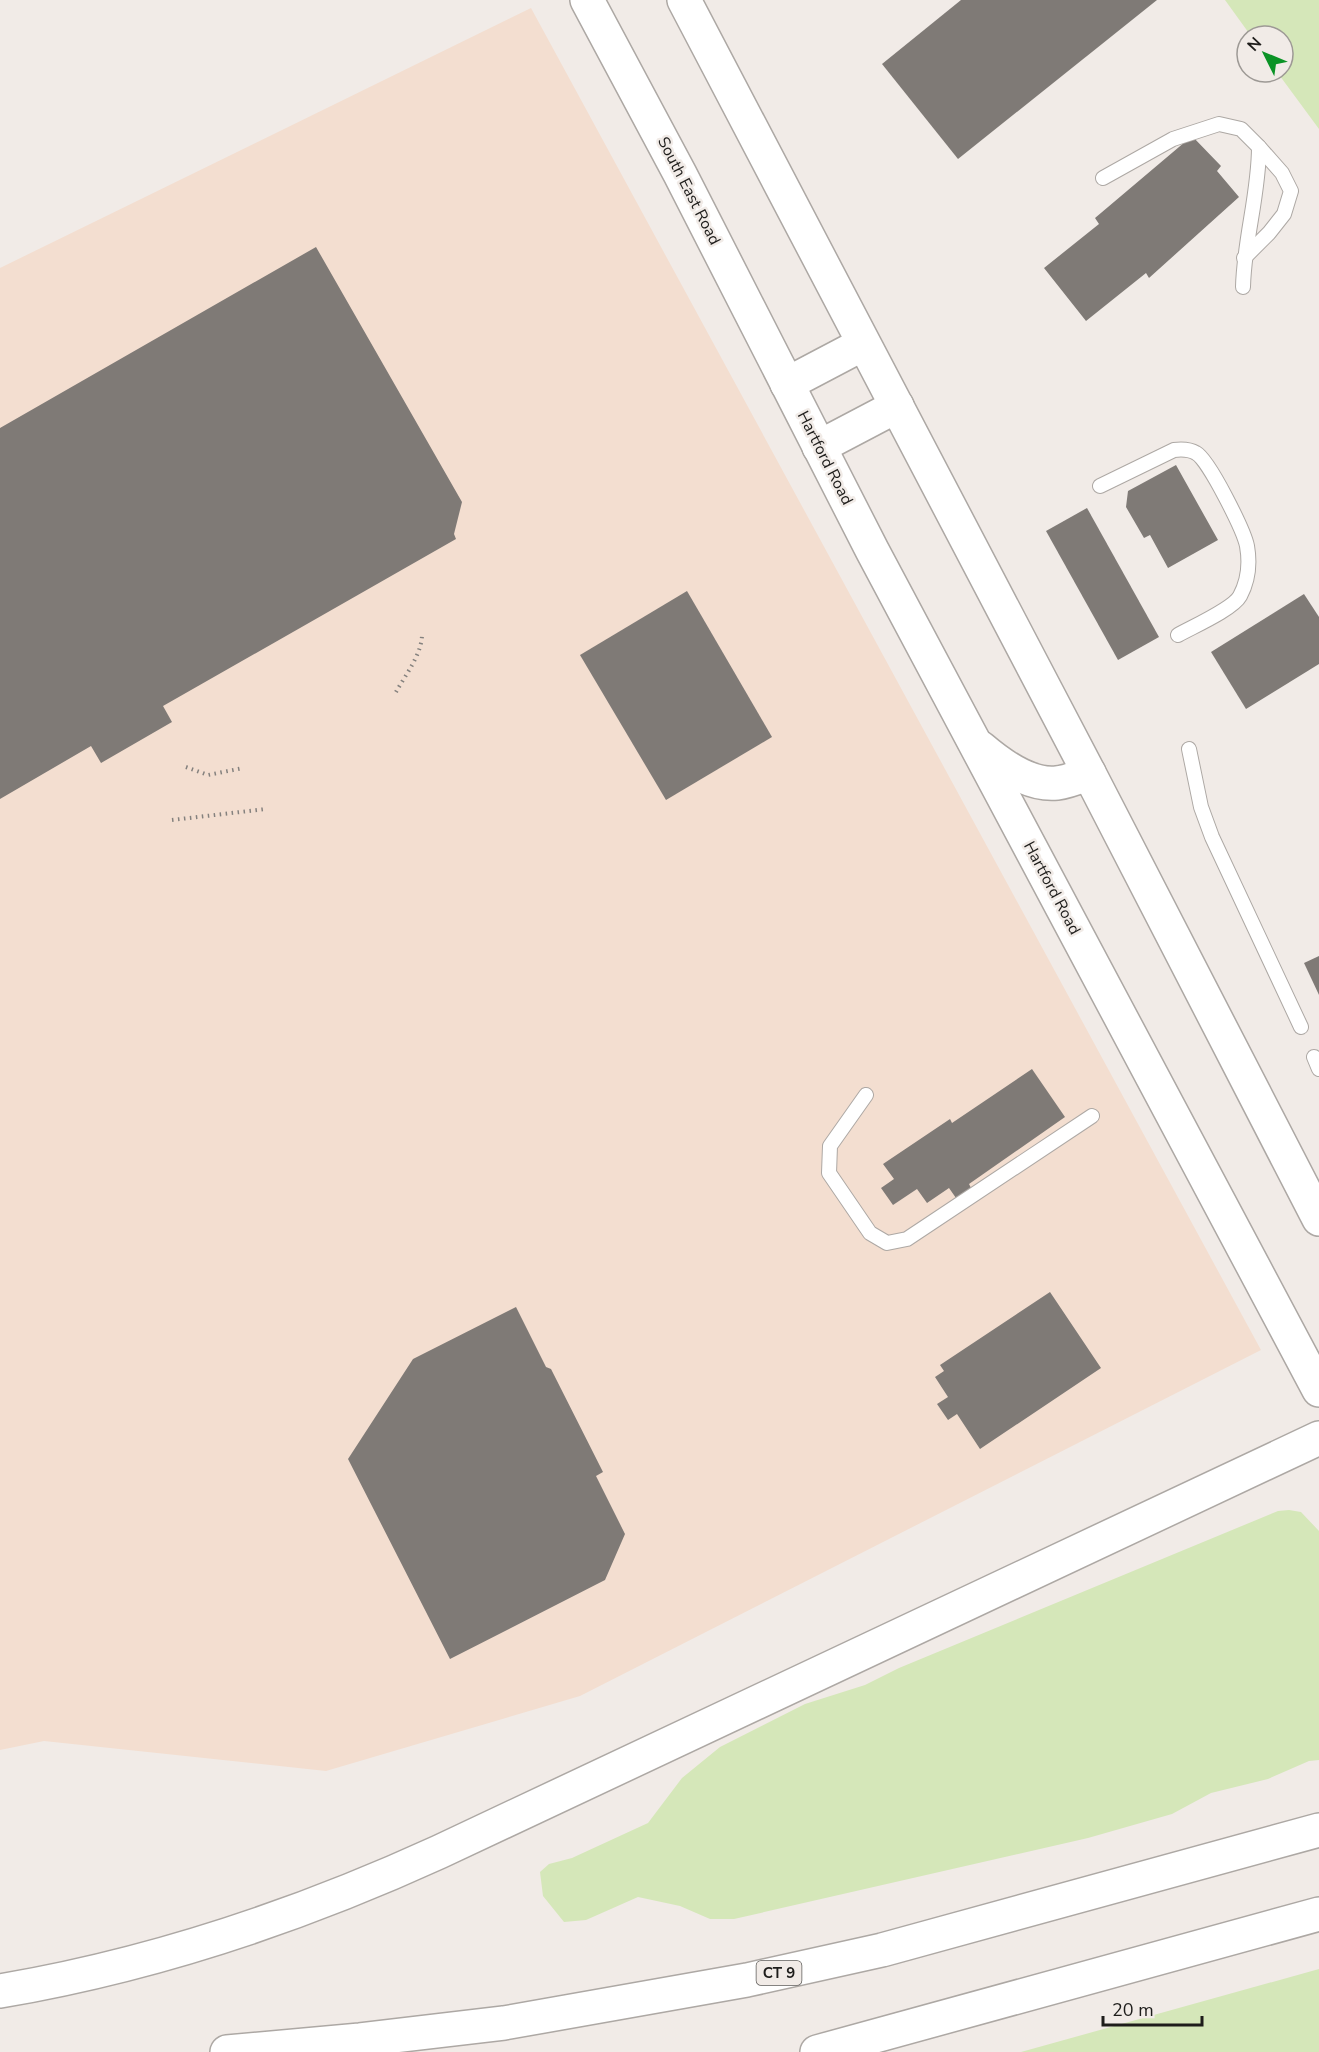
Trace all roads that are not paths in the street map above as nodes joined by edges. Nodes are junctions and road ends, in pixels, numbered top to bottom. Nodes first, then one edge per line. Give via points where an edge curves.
1 (587, 0) edge
2 (684, 0) edge
3 (1259, 147) junction
4 (1103, 178) dead end
5 (1244, 258) junction
6 (1243, 287) dead end
7 (864, 344) junction
8 (787, 384) junction
9 (897, 406) junction
10 (819, 447) junction
11 (1100, 486) dead end
12 (1178, 635) dead end
13 (975, 743) junction
14 (1189, 749) dead end
15 (1089, 773) junction
16 (1301, 1027) dead end
17 (866, 1095) dead end
18 (1092, 1116) dead end
19 (1319, 1219) edge
20 (1319, 1390) edge
21 (1319, 1438) edge
22 (1319, 1830) edge
23 (1319, 1914) edge
24 (0, 1991) edge
25 (227, 2052) edge
26 (817, 2052) edge

1 - 8 main road, South East Road
2 - 7 main road
3 - 4 lane via 1241,129 1219,124 1173,139
3 - 5 lane via 1259,173
3 - 5 lane via 1282,173 1291,191 1284,214
5 - 6 lane
7 - 8 main road
7 - 9 main road
8 - 10 main road, Hartford Road
9 - 10 main road
9 - 15 main road
10 - 13 main road, Hartford Road
11 - 12 lane via 1174,450 1186,449 1203,459 1217,481 1247,545 1249,568 1239,599
13 - 15 main road via 1014,771 1041,782 1062,782
13 - 20 main road, Hartford Road
14 - 16 lane via 1201,807 1212,837
15 - 19 main road
17 - 18 lane via 830,1146 829,1173 870,1233 887,1243 908,1239
21 - 24 main road via 440,1852 337,1896 196,1946 123,1966
22 - 25 main road, CT 9 via 882,1950 747,1980 504,2023
23 - 26 main road

